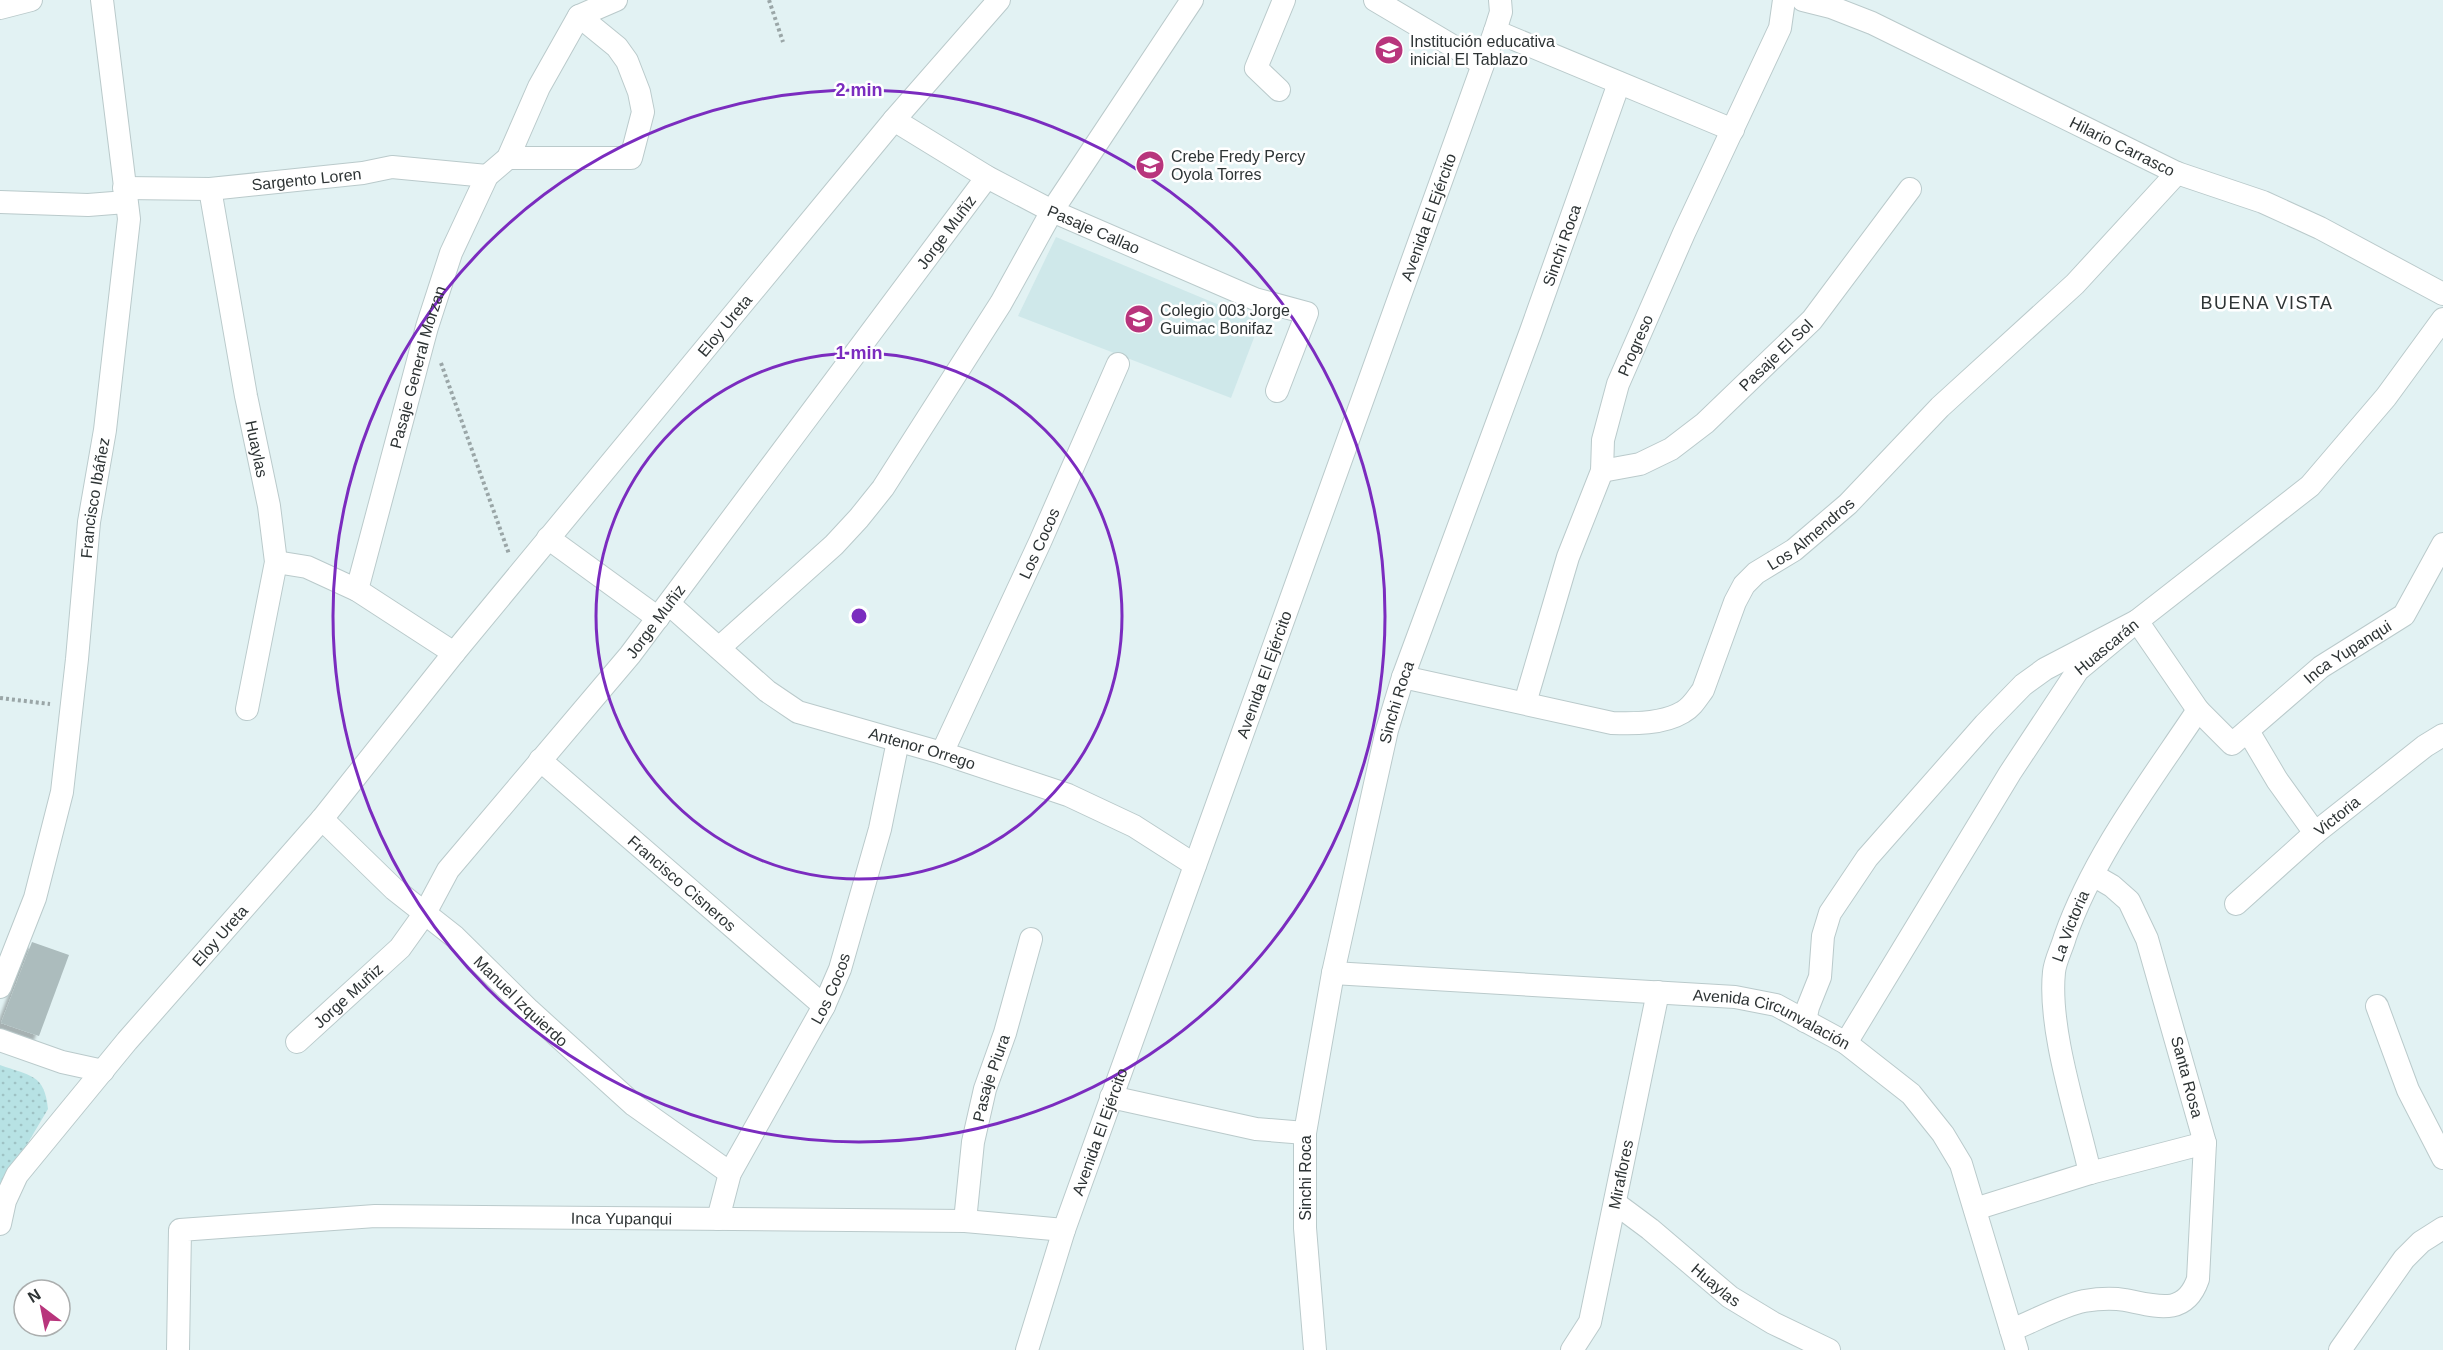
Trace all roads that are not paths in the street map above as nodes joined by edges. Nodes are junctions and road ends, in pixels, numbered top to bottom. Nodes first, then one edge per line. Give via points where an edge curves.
1 (31, 0) edge
2 (102, 0) edge
3 (616, 0) edge
4 (999, 0) edge
5 (1192, 0) edge
6 (1284, 0) edge
7 (1375, 0) edge
8 (1784, 0) edge
9 (1803, 0) edge
10 (0, 8) edge
11 (578, 8) edge
12 (1502, 11) edge
13 (1483, 64) junction
14 (1618, 83) junction
15 (1279, 90) dead end
16 (894, 120) junction
17 (1732, 130) junction
18 (508, 158) junction
19 (2177, 173) junction
20 (487, 176) junction
21 (987, 177) junction
22 (210, 189) junction
23 (1910, 189) dead end
24 (125, 195) junction
25 (0, 202) edge
26 (1052, 212) junction
27 (2443, 294) edge
28 (2443, 319) edge
29 (1118, 364) dead end
30 (1277, 391) dead end
31 (1602, 471) junction
32 (549, 538) junction
33 (2443, 544) edge
34 (276, 562) junction
35 (357, 590) junction
36 (663, 611) junction
37 (2137, 621) junction
38 (719, 648) junction
39 (454, 653) junction
40 (1403, 677) junction
41 (1525, 703) junction
42 (247, 709) dead end
43 (2198, 710) junction
44 (2443, 735) edge
45 (2240, 737) junction
46 (898, 741) junction
47 (942, 753) junction
48 (540, 760) junction
49 (322, 819) junction
50 (2316, 833) junction
51 (1195, 865) junction
52 (2093, 875) junction
53 (2236, 904) dead end
54 (425, 913) junction
55 (1031, 939) dead end
56 (1332, 973) junction
57 (0, 987) edge
58 (1658, 992) junction
59 (824, 1005) junction
60 (2377, 1006) dead end
61 (1805, 1021) junction
62 (0, 1040) edge
63 (297, 1042) dead end
64 (1846, 1043) junction
65 (103, 1071) junction
66 (1110, 1097) junction
67 (1305, 1133) junction
68 (2205, 1143) junction
69 (2443, 1158) edge
70 (730, 1173) junction
71 (2091, 1173) junction
72 (1615, 1203) junction
73 (1975, 1209) junction
74 (718, 1219) junction
75 (965, 1221) junction
76 (0, 1224) edge
77 (2443, 1228) edge
78 (1064, 1230) junction
79 (2014, 1340) edge
80 (178, 1350) edge
81 (1027, 1350) edge
82 (1315, 1350) edge
83 (1572, 1350) edge
84 (1829, 1350) edge
85 (2340, 1350) edge

1 - 10 street
2 - 24 street, Francisco Ibáñez
3 - 11 street
4 - 16 street, Eloy Ureta
5 - 26 street
6 - 15 street via 1256,68
7 - 13 street
8 - 17 street, Progreso via 1780,28
9 - 19 street, Hilario Carrasco via 1872,24
11 - 18 street
11 - 18 street via 617,47 639,92 643,112 631,158
12 - 13 street, Avenida El Ejército
12 - 14 street
13 - 51 street, Avenida El Ejército
14 - 17 street
14 - 40 street, Sinchi Roca
16 - 21 street, Pasaje Callao
16 - 32 street, Eloy Ureta
17 - 31 street, Progreso via 1618,384 1603,440
18 - 20 street, Pasaje General Morzan
19 - 27 street, Hilario Carrasco via 2292,215
19 - 41 street, Los Almendros via 2075,284 1940,407 1848,504 1802,544 1744,585 1703,690 1683,712 1637,724 1612,723
20 - 22 street, Sargento Loren via 392,168
20 - 35 street, Pasaje General Morzan via 450,253
21 - 26 street, Pasaje Callao
21 - 36 street, Jorge Muñiz
22 - 24 street, Sargento Loren
22 - 34 street, Huaylas
23 - 31 street, Pasaje El Sol via 1812,320 1706,423 1671,449 1640,464
24 - 25 street, Sargento Loren via 88,205
24 - 57 street, Francisco Ibáñez via 129,219 105,430 89,522 62,792 35,898
26 - 30 street, Pasaje Callao via 1255,299 1307,313
26 - 38 street via 1001,303 883,488 834,545
28 - 37 street, Huascarán via 2386,397 2310,486
29 - 47 street, Los Cocos
31 - 41 street, Progreso via 1568,557
32 - 36 street, Antenor Orrego
32 - 39 street, Eloy Ureta
33 - 45 street, Inca Yupanqui via 2404,615 2321,667
34 - 35 street via 307,567
34 - 42 street, Huaylas
35 - 39 street
36 - 38 street, Antenor Orrego
36 - 48 street, Jorge Muñiz
37 - 43 street
37 - 61 street via 2045,669 2023,685 1867,858 1830,913 1823,936 1820,977
37 - 64 street, Huascarán via 2078,670 2056,701
38 - 46 street, Antenor Orrego via 767,691 798,712
39 - 49 street, Eloy Ureta
40 - 41 street, Los Almendros
40 - 56 street, Sinchi Roca via 1387,730
43 - 45 street
43 - 52 street, La Victoria via 2124,820
44 - 50 street, Victoria
45 - 50 street
46 - 47 street, Antenor Orrego
46 - 59 street, Los Cocos via 859,906 840,969
47 - 51 street, Antenor Orrego via 1068,795 1134,826
48 - 54 street, Jorge Muñiz via 448,870
48 - 59 street, Francisco Cisneros
49 - 54 street, Manuel Izquierdo via 394,889
49 - 65 street, Eloy Ureta
50 - 53 street, Victoria
51 - 66 street, Avenida El Ejército
52 - 68 street, Santa Rosa via 2129,902 2147,939
52 - 71 street, La Victoria via 2075,909 2054,970 2058,1038
54 - 63 street, Jorge Muñiz via 400,948
54 - 70 street, Manuel Izquierdo via 634,1105
55 - 75 street, Pasaje Piura via 985,1089 973,1142
56 - 58 street, Avenida Circunvalación
56 - 67 street, Sinchi Roca
58 - 61 street, Avenida Circunvalación via 1735,997 1776,1005
58 - 72 street, Miraflores
59 - 70 street, Los Cocos
60 - 69 street via 2408,1090
61 - 64 street, Avenida Circunvalación
62 - 65 street via 62,1062
64 - 73 street, Avenida Circunvalación via 1911,1094 1943,1134 1961,1164
65 - 76 street, Eloy Ureta via 17,1176
66 - 67 street via 1256,1129
66 - 78 street, Avenida El Ejército
67 - 82 street, Sinchi Roca via 1305,1228
68 - 71 street
68 - 79 street, Santa Rosa via 2198,1279 2186,1301 2154,1307 2122,1300 2083,1301
70 - 74 street, Los Cocos
71 - 73 street
72 - 83 street, Miraflores via 1590,1322
72 - 84 street, Huaylas via 1730,1297
73 - 79 street, Avenida Circunvalación
74 - 75 street, Inca Yupanqui
74 - 80 street, Inca Yupanqui via 375,1216 180,1230
75 - 78 street, Inca Yupanqui
77 - 85 street via 2404,1259
78 - 81 street, Avenida El Ejército

